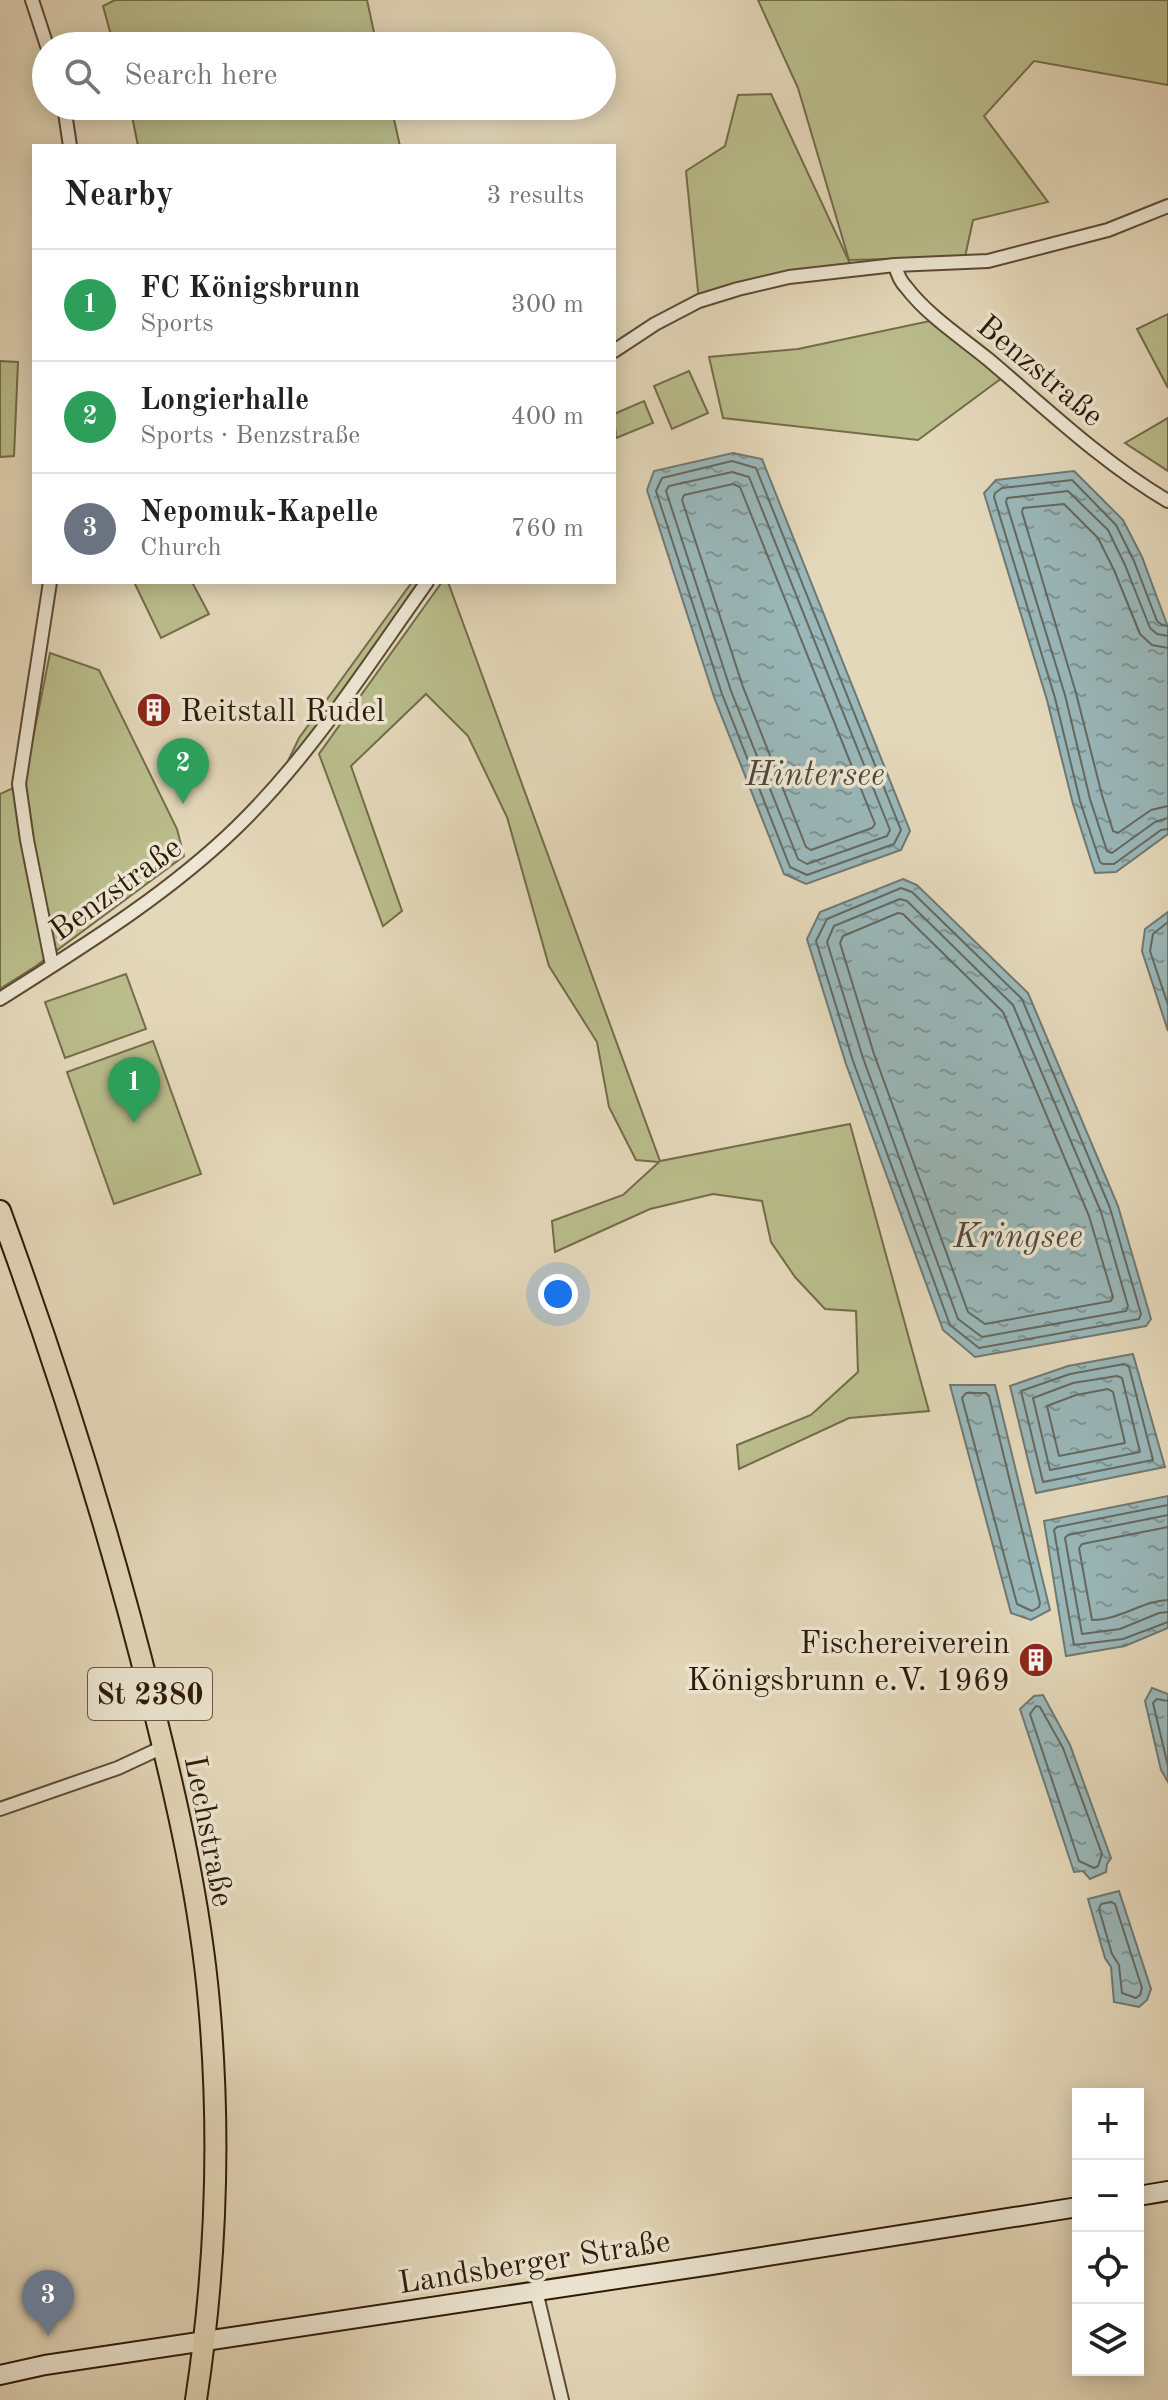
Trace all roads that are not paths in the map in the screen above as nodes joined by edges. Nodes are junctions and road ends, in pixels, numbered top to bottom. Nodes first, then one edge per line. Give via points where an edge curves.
1 (32, 0) edge
2 (42, 32) edge
3 (66, 120) edge
4 (70, 144) edge
5 (1168, 206) edge
6 (895, 265) junction
7 (616, 350) edge
8 (1168, 501) edge
9 (50, 584) edge
10 (426, 584) edge
11 (52, 965) junction
12 (0, 999) edge
13 (0, 1211) edge
14 (163, 1747) junction
15 (0, 1809) edge
16 (1168, 2191) edge
17 (1144, 2195) edge
18 (1072, 2208) edge
19 (536, 2291) junction
20 (204, 2342) junction
21 (0, 2375) edge
22 (196, 2400) edge
23 (562, 2400) edge

1 - 2 street
3 - 4 street
5 - 6 street, Benzstraße via 1108,230 988,261
6 - 7 street, Benzstraße via 789,277 738,289 693,304
6 - 8 street, Benzstraße via 906,287 931,313 1100,454
9 - 11 street via 19,784
10 - 11 street, Benzstraße via 316,739 238,826 156,895
11 - 12 street, Benzstraße
13 - 14 main road, Lechstraße / St 2380 via 94,1489
14 - 15 street
14 - 20 main road, Lechstraße / St 2380 via 209,2002 215,2195
16 - 17 street
18 - 19 street, Landsberger Straße
19 - 20 street, Landsberger Straße
19 - 23 street
20 - 21 street, Landsberger Straße
20 - 22 main road, St 2380

